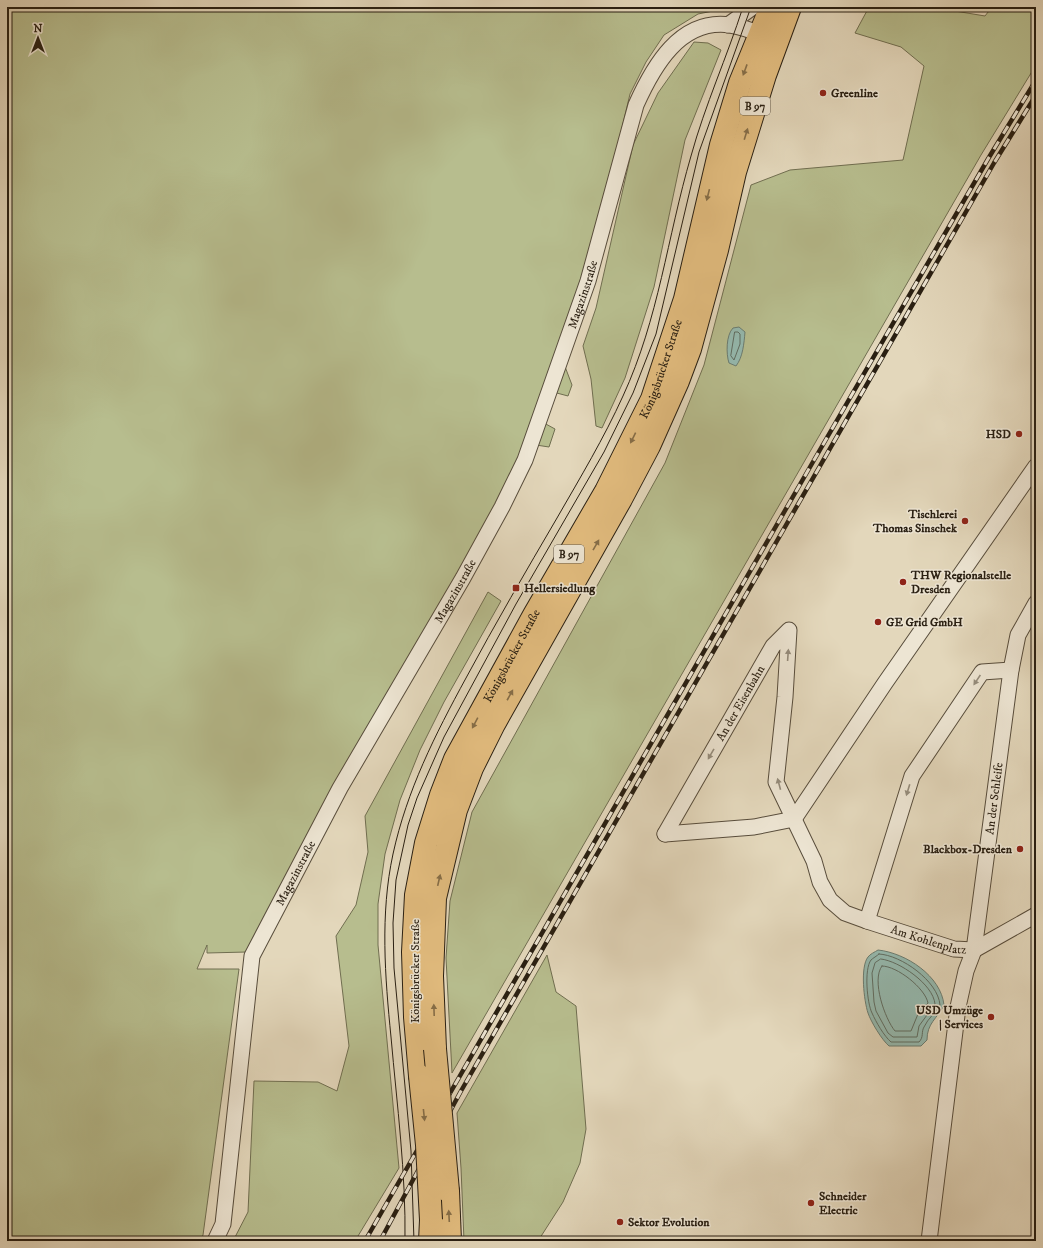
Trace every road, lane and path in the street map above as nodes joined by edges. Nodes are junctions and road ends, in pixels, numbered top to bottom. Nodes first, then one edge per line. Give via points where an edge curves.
1 (753, 7) edge
2 (771, 7) edge
3 (790, 7) edge
4 (728, 25) junction
5 (769, 37) junction
6 (1036, 466) edge
7 (1036, 603) edge
8 (1011, 670) junction
9 (794, 819) junction
10 (1036, 915) edge
11 (867, 921) junction
12 (974, 950) junction
13 (215, 1241) edge
14 (430, 1241) edge
15 (450, 1241) edge
16 (929, 1241) edge

1 - 4 street
2 - 5 main road, Königsbrücker Straße / B 97
3 - 5 main road, Königsbrücker Straße / B 97
4 - 5 street, Magazinstraße
4 - 13 street, Magazinstraße via 705,27 683,36 654,69 645,85 636,105 588,281 525,460 460,583 340,788 252,956 223,1224
5 -> 14 main road, Königsbrücker Straße / B 97, bridge via 740,84 721,145 685,299 652,399 606,491 534,614 455,759 426,843 416,896 413,960 415,1018 431,1220
15 -> 5 main road, Königsbrücker Straße / B 97, bridge via 432,976 435,898 456,810 472,768 494,724 621,500 678,381 690,349 735,172 765,75
6 - 9 street via 884,683
7 - 8 street, An der Schleife via 1018,635
8 -> 11 street via 982,672 912,776
8 - 12 street, An der Schleife
9 -> 9 street, An der Eisenbahn via 776,782 789,630 773,646 665,834 754,827
9 - 11 street, Am Kohlenplatz via 830,900 845,913
10 - 12 street
11 - 12 street, Am Kohlenplatz via 954,949
12 - 16 street, Am Kohlenplatz via 966,971 958,1007

